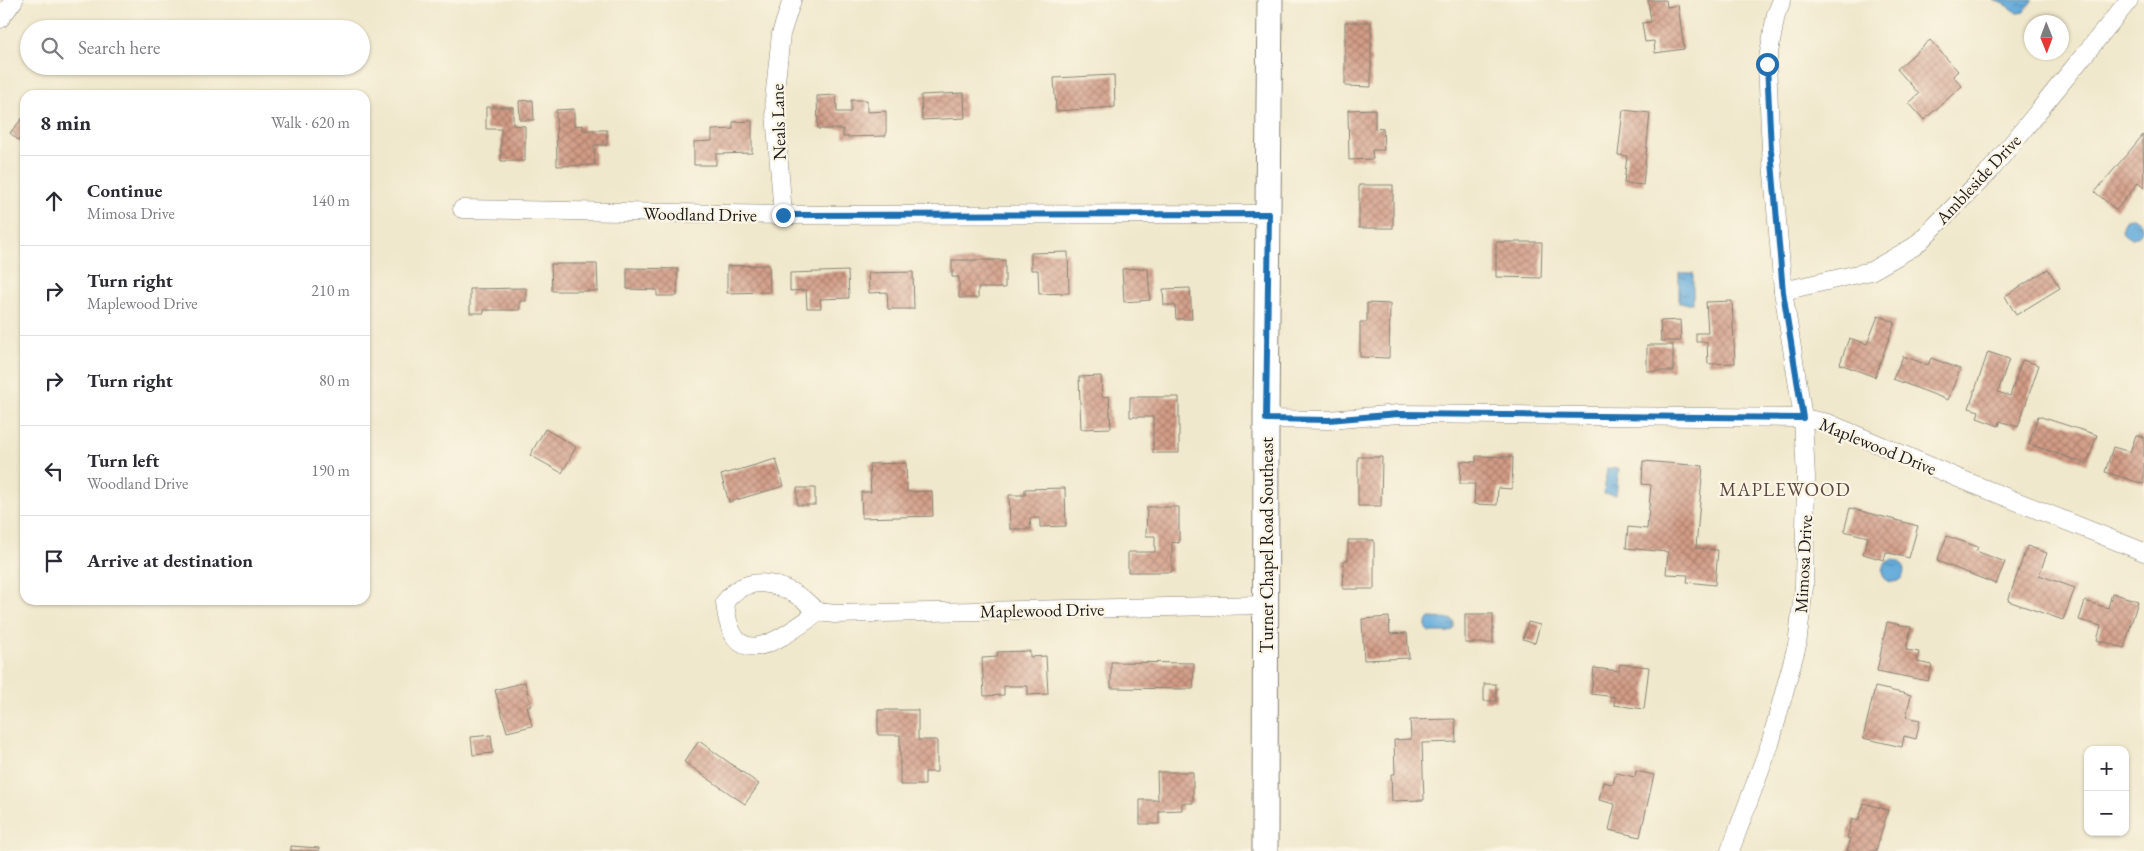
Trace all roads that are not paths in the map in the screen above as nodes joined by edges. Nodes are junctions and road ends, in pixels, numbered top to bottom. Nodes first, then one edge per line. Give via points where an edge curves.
1 (14, 0) edge
2 (792, 0) edge
3 (1270, 0) edge
4 (1782, 0) edge
5 (2129, 0) edge
6 (0, 19) edge
7 (462, 209) dead end
8 (1269, 214) junction
9 (783, 215) junction
10 (1783, 292) junction
11 (1803, 418) junction
12 (1266, 419) junction
13 (2144, 552) edge
14 (1265, 605) junction
15 (819, 612) junction
16 (1266, 851) edge
17 (1730, 851) edge

1 - 6 street
2 - 9 street, Neals Lane via 781,34 774,100
3 - 8 street, Turner Chapel Road Southeast
4 - 10 street, Mimosa Drive via 1776,14 1767,64
5 - 10 street, Ambleside Drive via 1988,173 1915,246 1872,271
7 - 9 street, Woodland Drive
8 - 9 street, Woodland Drive
8 - 12 street, Turner Chapel Road Southeast
10 - 11 street, Mimosa Drive
11 - 12 street, Maplewood Drive via 1398,414 1329,420
11 - 13 street, Maplewood Drive via 1828,423
11 - 17 street, Mimosa Drive via 1805,564 1797,645 1770,744
12 - 14 street, Turner Chapel Road Southeast
14 - 15 street, Maplewood Drive
14 - 16 street, Turner Chapel Road Southeast
15 - 15 street via 782,586 770,583 744,586 732,592 725,602 726,618 733,632 740,642 751,647 767,645 784,637

